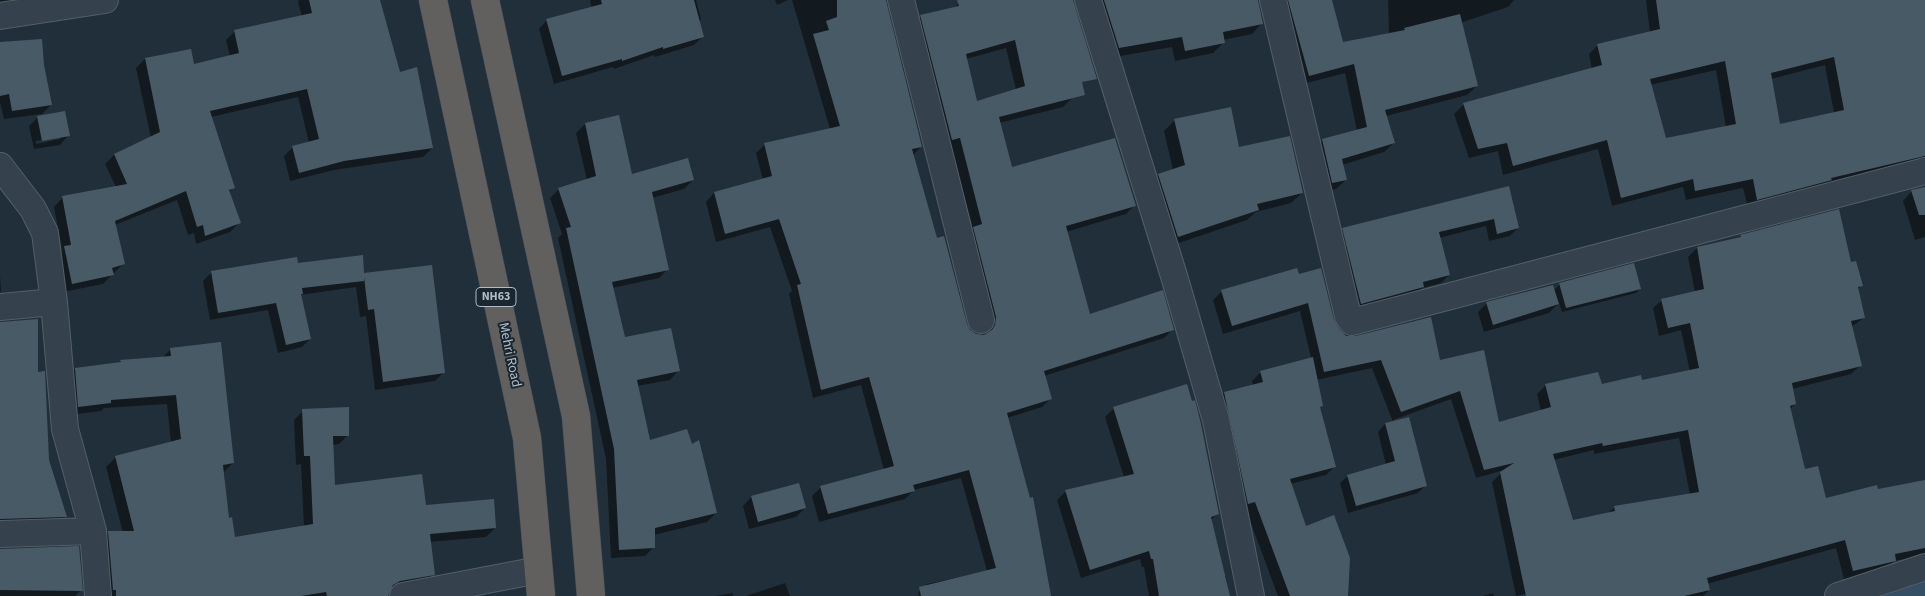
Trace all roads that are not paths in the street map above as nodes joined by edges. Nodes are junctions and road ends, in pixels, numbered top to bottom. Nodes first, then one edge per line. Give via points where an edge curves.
1 (105, 0) edge
2 (433, 0) edge
3 (485, 0) edge
4 (901, 0) edge
5 (1088, 0) edge
6 (1273, 0) edge
7 (0, 16) edge
8 (0, 166) edge
9 (1925, 171) edge
10 (54, 302) junction
11 (0, 307) edge
12 (981, 320) dead end
13 (93, 531) junction
14 (0, 534) edge
15 (1925, 567) edge
16 (540, 583) edge
17 (98, 596) edge
18 (403, 596) edge
19 (590, 596) edge
20 (1251, 596) edge
21 (1838, 596) edge

1 - 7 street
2 - 16 highway, Mehri Road / NH63 via 527,438
3 - 19 highway via 576,416
4 - 12 street
5 - 20 street via 1216,420
6 - 9 street via 1352,322
8 - 10 street via 33,209 45,233
10 - 11 street
10 - 13 street via 65,429
13 - 14 street
13 - 17 street
15 - 21 street
16 - 18 street

